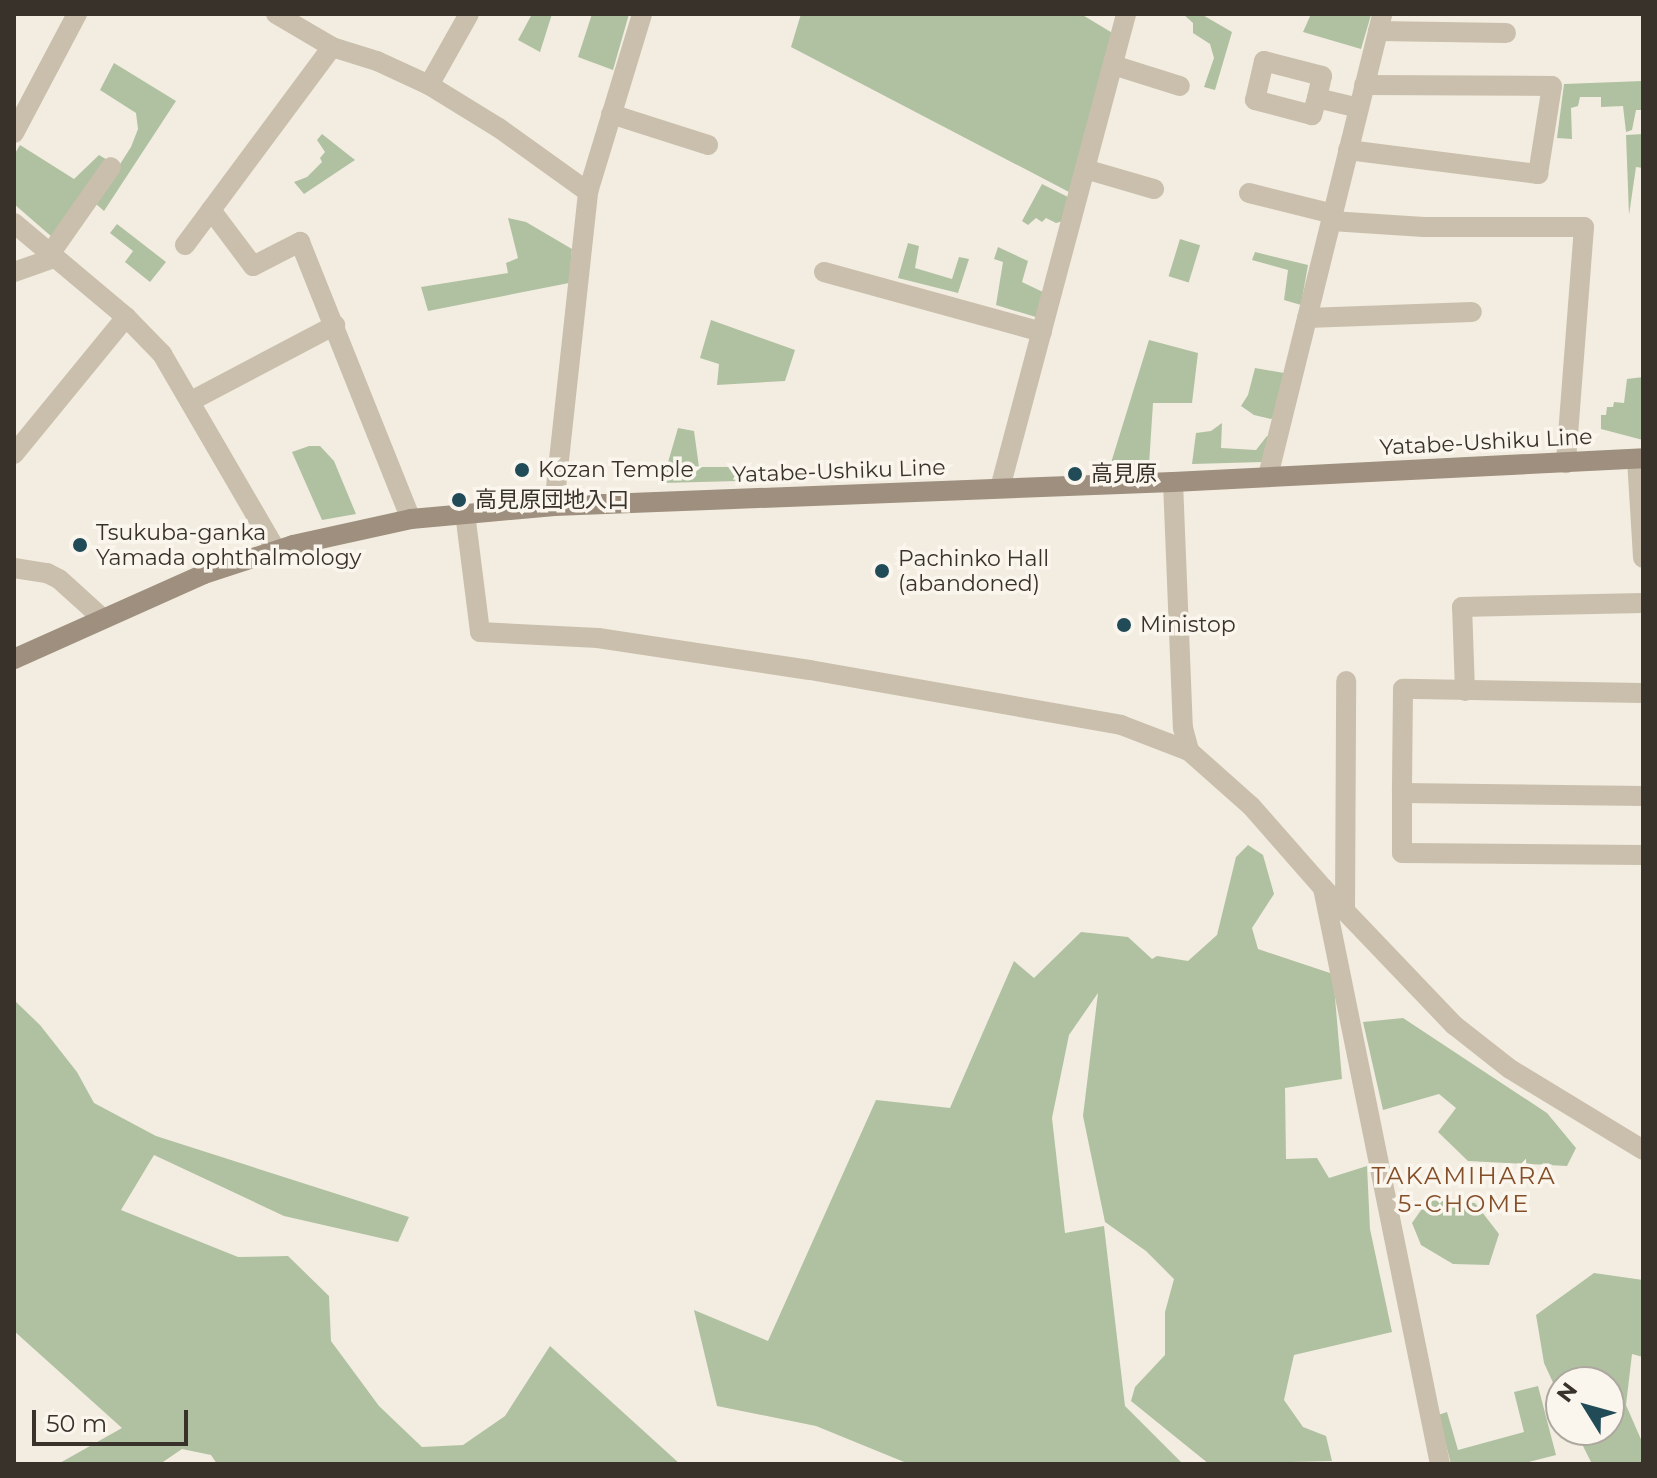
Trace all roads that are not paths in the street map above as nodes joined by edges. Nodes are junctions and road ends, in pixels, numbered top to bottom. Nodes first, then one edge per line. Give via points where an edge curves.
1 (77, 14) edge
2 (276, 14) edge
3 (469, 14) edge
4 (642, 14) edge
5 (1126, 14) edge
6 (1380, 23) edge
7 (1506, 33) dead end
8 (332, 47) junction
9 (1113, 65) junction
10 (429, 85) junction
11 (1364, 85) junction
12 (1180, 86) dead end
13 (1317, 98) dead end
14 (1359, 108) junction
15 (611, 114) junction
16 (14, 133) edge
17 (708, 145) dead end
18 (1348, 150) junction
19 (111, 167) dead end
20 (1085, 169) junction
21 (1154, 189) dead end
22 (588, 192) junction
23 (1249, 193) dead end
24 (211, 210) junction
25 (1332, 218) junction
26 (14, 223) edge
27 (185, 245) dead end
28 (52, 256) junction
29 (14, 272) edge
30 (824, 272) dead end
31 (1472, 312) dead end
32 (126, 317) junction
33 (1307, 318) junction
34 (335, 325) junction
35 (1042, 332) junction
36 (191, 401) junction
37 (14, 454) edge
38 (1640, 458) edge
39 (1566, 463) junction
40 (1268, 476) junction
41 (1173, 482) junction
42 (1000, 488) junction
43 (554, 506) junction
44 (465, 513) junction
45 (411, 519) junction
46 (276, 550) junction
47 (1643, 558) edge
48 (14, 568) edge
49 (1643, 603) edge
50 (102, 618) junction
51 (14, 659) edge
52 (1346, 681) dead end
53 (1465, 691) junction
54 (1643, 693) edge
55 (1189, 751) junction
56 (1402, 793) junction
57 (1643, 796) edge
58 (1643, 855) edge
59 (1323, 888) junction
60 (1345, 910) junction
61 (1643, 1150) edge
62 (1440, 1464) edge

1 - 16 street
2 - 8 street
3 - 10 street
4 - 15 street
5 - 9 street
6 - 7 street
6 - 11 street
8 - 10 street
8 - 24 street
9 - 12 street
9 - 20 street
10 - 22 street
11 - 14 street
11 - 18 street via 1552,86 1538,174
13 - 14 street
14 - 18 street
15 - 17 street
15 - 22 street
18 - 25 street
19 - 28 street
20 - 21 street
20 - 35 street
22 - 43 street
23 - 25 street
24 - 27 street
24 - 34 street via 253,266 300,242
25 - 33 street
25 - 39 street via 1424,227 1584,227
26 - 28 street
28 - 29 street
28 - 32 street
30 - 35 street
31 - 33 street
32 - 36 street via 162,354
32 - 37 street
33 - 40 street
34 - 36 street
34 - 45 street
35 - 42 street
36 - 46 street
38 - 39 main road, Yatabe-Ushiku Line
38 - 47 street
39 - 40 main road, Yatabe-Ushiku Line
40 - 41 main road, Yatabe-Ushiku Line
41 - 42 main road, Yatabe-Ushiku Line
41 - 55 street via 1183,728
42 - 43 main road, Yatabe-Ushiku Line
43 - 44 main road, Yatabe-Ushiku Line
44 - 45 main road, Yatabe-Ushiku Line
44 - 55 street via 480,632 598,638 799,669 1121,725
45 - 46 main road, Yatabe-Ushiku Line
46 - 50 main road, Yatabe-Ushiku Line
48 - 50 street via 59,579
49 - 53 street via 1462,607
50 - 51 main road, Yatabe-Ushiku Line
52 - 60 street
53 - 54 street
53 - 56 street via 1403,689
55 - 59 street via 1251,806
56 - 57 street
56 - 58 street via 1402,853
59 - 60 street
59 - 62 street
60 - 61 street via 1454,1025 1510,1069

